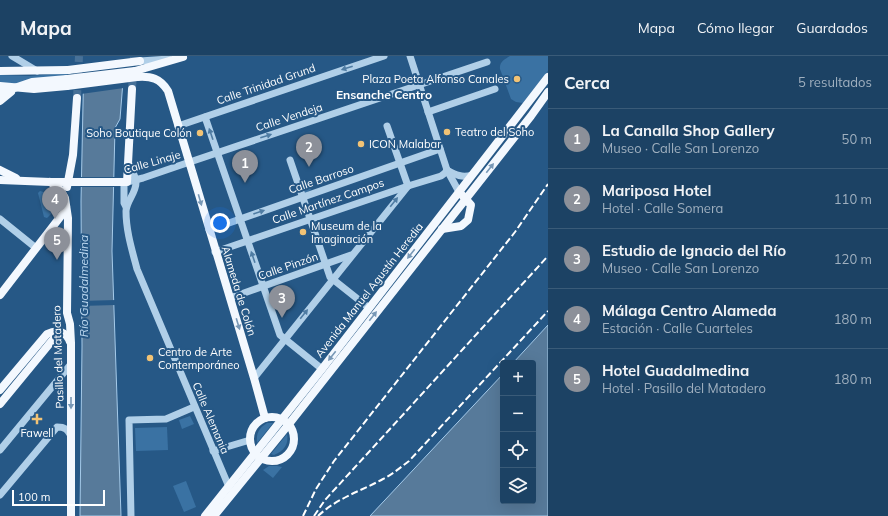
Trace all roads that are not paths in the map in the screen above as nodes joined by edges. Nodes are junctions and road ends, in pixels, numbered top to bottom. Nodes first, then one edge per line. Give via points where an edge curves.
1 (12, 56) edge
2 (384, 56) edge
3 (410, 56) edge
4 (185, 57) edge
5 (140, 61) joint
6 (487, 62) dead end
7 (0, 71) edge
8 (38, 71) junction
9 (140, 73) junction
10 (548, 77) edge
11 (419, 84) junction
12 (0, 86) edge
13 (18, 87) junction
14 (132, 89) tunnel mouth
15 (495, 89) dead end
16 (548, 92) edge
17 (0, 93) edge
18 (77, 98) tunnel mouth
19 (0, 101) edge
20 (428, 112) junction
21 (205, 117) junction
22 (178, 126) junction
23 (387, 126) dead end
24 (440, 150) junction
25 (217, 152) junction
26 (290, 160) dead end
27 (189, 162) junction
28 (400, 163) junction
29 (70, 166) junction
30 (0, 170) edge
31 (447, 170) junction
32 (472, 175) junction
33 (0, 180) edge
34 (23, 181) junction
35 (50, 182) junction
36 (68, 182) junction
37 (125, 182) junction
38 (408, 186) junction
39 (459, 192) junction
40 (128, 194) junction
41 (303, 197) junction
42 (65, 198) junction
43 (466, 199) junction
44 (66, 207) junction
45 (240, 218) junction
46 (310, 219) junction
47 (1, 223) edge
48 (442, 229) junction
49 (209, 230) junction
50 (248, 241) junction
51 (36, 248) junction
52 (216, 252) junction
53 (353, 255) junction
54 (325, 265) junction
55 (332, 279) junction
56 (263, 286) junction
57 (0, 295) edge
58 (230, 298) junction
59 (369, 308) junction
60 (60, 331) junction
61 (284, 339) junction
62 (71, 343) junction
63 (71, 364) junction
64 (322, 369) junction
65 (254, 378) junction
66 (0, 390) edge
67 (0, 404) edge
68 (194, 407) junction
69 (265, 418) junction
70 (286, 422) junction
71 (71, 436) junction
72 (250, 440) junction
73 (0, 450) edge
74 (213, 451) junction
75 (258, 455) junction
76 (229, 487) junction
77 (0, 495) edge
78 (70, 516) edge
79 (131, 516) edge
80 (205, 516) edge
81 (214, 516) edge

1 - 8 street
2 -> 21 street, Calle Trinidad Grund
3 - 11 street
4 - 5 street
4 - 9 main road
5 - 8 main road, bridge
6 - 11 street, Calle Vendeja
7 - 8 main road
9 - 13 main road, bridge via 67,82 38,81
9 - 22 main road, Alameda de Colón via 159,80 168,91
10 - 32 main road, Avenida Manuel Agustín Heredia
11 - 20 street
25 -> 11 street, Calle Vendeja
12 - 13 main road
13 - 17 main road
13 - 19 main road
14 - 37 main road via 129,164
15 - 20 street
43 -> 16 main road, Avenida Manuel Agustín Heredia
18 - 29 main road, Pasillo del Matadero
20 - 24 street
21 - 22 street, Calle Trinidad Grund
25 -> 21 street
22 - 27 main road, Alameda de Colón
23 - 28 street
24 - 28 street, Calle Barroso
24 - 31 street
25 - 27 street, Calle Vendeja
25 - 45 street
26 - 41 street
27 - 37 street, Calle Linaje
27 -> 49 main road, Alameda de Colón
28 - 38 street
28 - 41 street, Calle Barroso
29 - 35 main road via 64,176
29 - 36 main road, Pasillo del Matadero
30 - 34 main road
31 - 32 street via 465,177
31 - 38 street, Calle Martínez Campos via 441,176
31 - 39 street
32 - 39 main road, Avenida Manuel Agustín Heredia
33 - 34 main road
34 - 35 main road
35 - 36 main road
35 - 42 main road via 59,188
36 - 37 main road
36 - 42 main road, Pasillo del Matadero
37 - 40 street, Calle Alemania
37 - 40 street via 135,187
38 - 46 street, Calle Martínez Campos
53 -> 38 street
39 - 43 main road
39 -> 59 main road, Avenida Manuel Agustín Heredia
40 - 68 street, Calle Alemania via 124,203 128,237 137,269
45 -> 41 street, Calle Barroso
41 - 46 street
42 - 44 main road, Pasillo del Matadero
43 - 48 main road, Avenida Manuel Agustín Heredia
43 - 48 main road via 471,205 468,220 461,226
44 - 51 main road
44 - 62 main road, Pasillo del Matadero via 67,313
45 - 49 street, Calle Barroso
45 - 50 street
46 - 50 street, Calle Martínez Campos
46 - 54 street
47 - 51 street
70 -> 48 main road, Avenida Manuel Agustín Heredia
49 - 52 main road, Alameda de Colón
50 - 52 street, Calle Martínez Campos
56 -> 50 street
51 - 57 main road
52 - 58 main road, Alameda de Colón
53 - 54 street, Calle Pinzón
53 - 55 street
54 - 55 street
54 - 56 street, Calle Pinzón
55 - 59 street
61 -> 55 street
56 - 58 street, Calle Pinzón
56 - 61 street via 280,335
58 -> 65 main road, Alameda de Colón
59 -> 64 main road, Avenida Manuel Agustín Heredia
60 - 62 main road
60 - 66 main road via 45,336
60 - 67 main road
61 - 64 street
61 - 65 street
62 - 63 main road, Pasillo del Matadero
63 -> 71 main road, Pasillo del Matadero
63 - 73 street
64 - 70 main road, Avenida Manuel Agustín Heredia
65 - 69 main road, Alameda de Colón
68 - 74 street, Calle Alemania
68 - 79 street via 166,418 129,420
69 - 70 main road via 277,417
69 - 72 main road via 255,425
70 - 75 main road, Avenida Manuel Agustín Heredia
70 - 75 main road via 294,436 289,453 274,461
71 - 77 street via 67,429 57,427
71 - 78 main road, Pasillo del Matadero
72 - 74 street
72 - 75 main road
74 - 76 street, Calle Alemania
75 - 76 main road, Avenida Manuel Agustín Heredia
75 - 81 main road, Avenida Manuel Agustín Heredia
76 - 80 main road, Avenida Manuel Agustín Heredia

